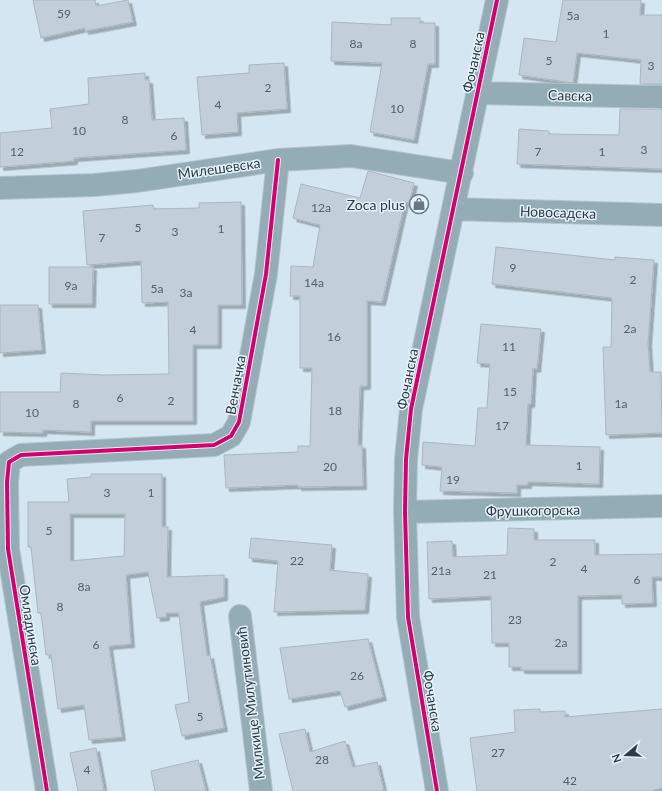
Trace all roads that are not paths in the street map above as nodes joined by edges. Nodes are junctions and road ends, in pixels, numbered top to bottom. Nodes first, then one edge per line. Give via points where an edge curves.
1 (497, 0) edge
2 (477, 93) junction
3 (662, 97) edge
4 (278, 160) junction
5 (462, 173) junction
6 (0, 188) edge
7 (453, 209) junction
8 (662, 215) edge
9 (10, 462) joint
10 (662, 506) edge
11 (405, 512) junction
12 (240, 616) dead end
13 (47, 791) edge
14 (261, 791) edge
15 (437, 791) edge

1 - 2 street, Фочанска
2 - 3 street, Савска
2 - 5 street, Фочанска
4 - 5 street, Милешевска via 351,156
4 - 6 street, Милешевска via 137,181
4 - 9 street, Венчачка via 266,274 239,422 231,436 214,445 21,455
5 - 7 street, Фочанска
7 - 8 street, Новосадска
7 - 11 street, Фочанска via 411,409 406,459
9 - 13 street, Омладинска via 7,482 8,549
10 - 11 street, Фрушкогорска
11 - 15 street, Фочанска via 408,617
12 - 14 street, Милкице Милутиновић

